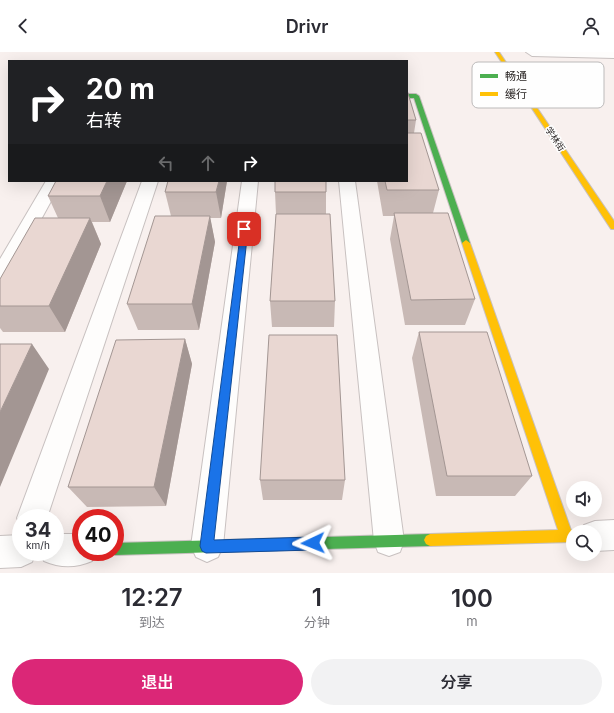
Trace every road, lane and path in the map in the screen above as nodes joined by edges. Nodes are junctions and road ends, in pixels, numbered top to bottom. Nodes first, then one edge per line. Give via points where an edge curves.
1 (496, 52) edge
2 (532, 52) edge
3 (614, 54) edge
4 (503, 62) edge
5 (408, 96) edge
6 (534, 108) edge
7 (53, 182) edge
8 (150, 182) edge
9 (250, 182) edge
10 (347, 182) edge
11 (614, 227) edge
12 (0, 277) edge
13 (35, 509) edge
14 (574, 525) edge
15 (602, 535) edge
16 (614, 535) edge
17 (566, 536) edge
18 (389, 541) junction
19 (206, 546) junction
20 (124, 549) edge

1 - 4 street, 学林街
2 - 3 street
5 - 14 street via 416,96
6 - 11 street, 学林街
7 - 12 street
8 - 13 street
9 - 19 street
10 - 18 street
15 - 16 street
17 - 18 street
18 - 19 street
19 - 20 street

